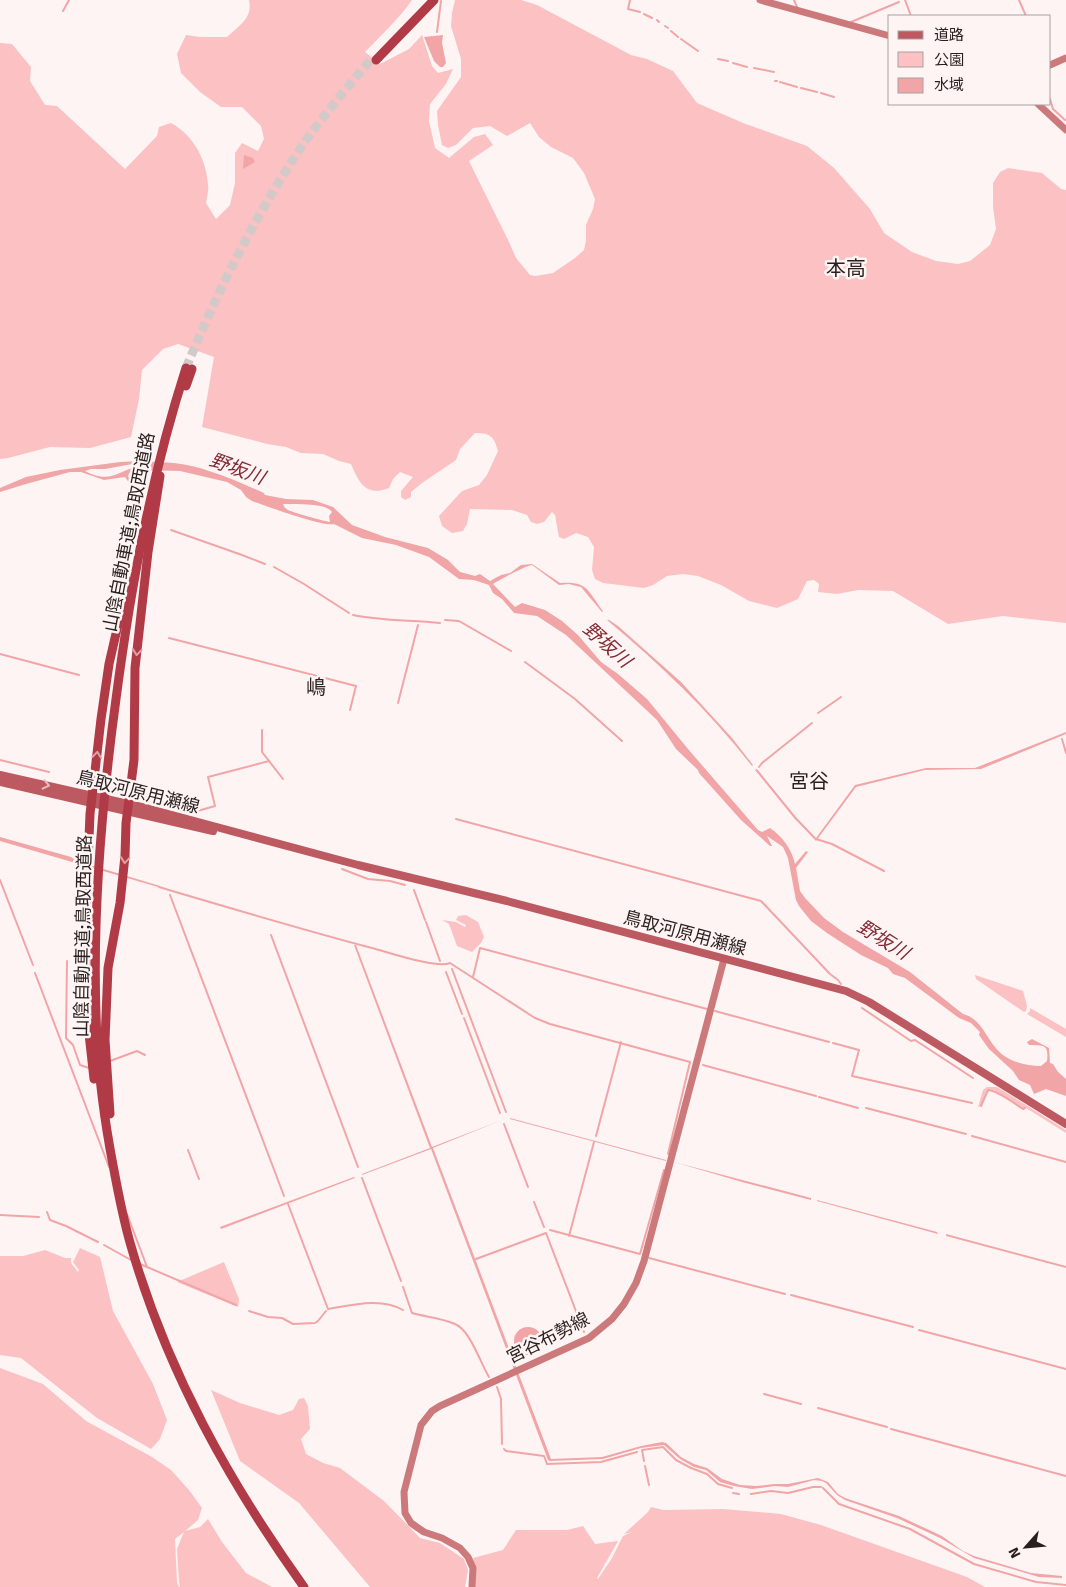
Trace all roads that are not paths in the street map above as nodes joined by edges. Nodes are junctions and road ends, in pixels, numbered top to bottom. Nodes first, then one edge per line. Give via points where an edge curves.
1 (428, 0) edge
2 (434, 0) edge
3 (760, 0) edge
4 (399, 32) junction
5 (888, 35) edge
6 (375, 58) tunnel mouth
7 (1066, 58) edge
8 (1051, 65) edge
9 (1039, 105) edge
10 (1066, 130) edge
11 (189, 368) tunnel mouth
12 (161, 460) junction
13 (132, 603) junction
14 (0, 775) edge
15 (0, 782) edge
16 (92, 800) junction
17 (128, 808) junction
18 (724, 959) junction
19 (98, 1041) junction
20 (1066, 1124) edge
21 (154, 1312) junction
22 (304, 1587) edge
23 (309, 1587) edge
24 (472, 1587) edge

1 - 4 highway
2 - 4 highway
3 - 5 street
4 - 6 highway
7 - 8 street
9 - 10 street
11 - 12 highway, 山陰自動車道;鳥取西道路
12 - 13 highway via 148,552
12 - 13 highway via 150,482
16 -> 13 highway via 109,664
13 -> 17 highway via 134,760
13 - 19 highway, 山陰自動車道;鳥取西道路 via 103,837 96,964
14 -> 16 main road, 鳥取河原用瀬線
15 - 16 main road, 鳥取河原用瀬線
16 - 17 main road, 鳥取河原用瀬線
16 - 19 highway via 86,989
17 - 18 main road, 鳥取河原用瀬線 via 507,901
17 -> 19 highway via 120,903
18 - 20 main road, 鳥取河原用瀬線 via 860,997
18 - 24 street, 宮谷布勢線 via 644,1261 624,1304 589,1338 440,1406 421,1425 404,1492 405,1513 410,1522 424,1532 460,1548 473,1568
19 - 21 highway via 128,1218
19 - 21 highway via 99,1112 130,1243
21 - 22 highway via 186,1392 219,1457
21 - 23 highway via 215,1441

